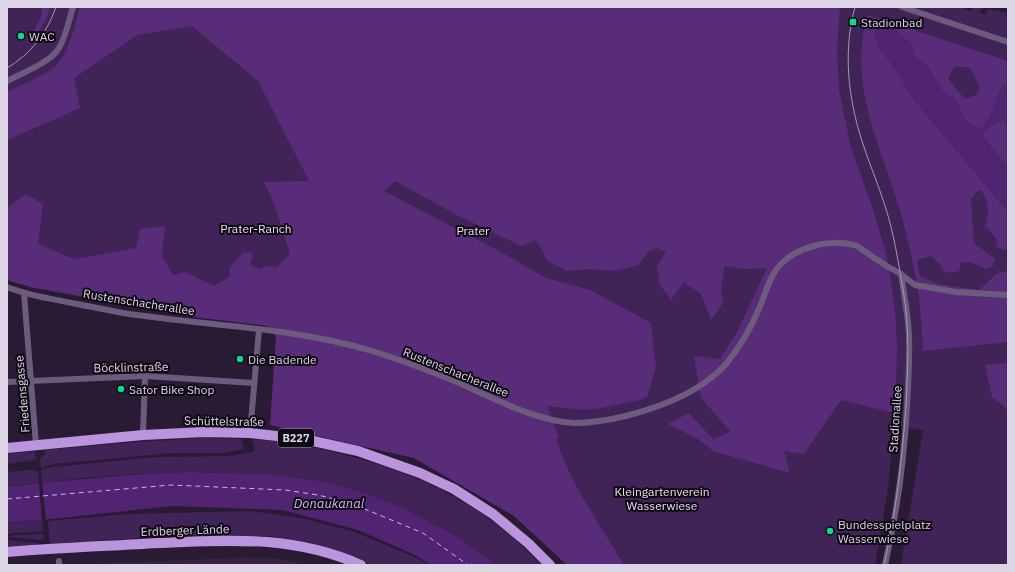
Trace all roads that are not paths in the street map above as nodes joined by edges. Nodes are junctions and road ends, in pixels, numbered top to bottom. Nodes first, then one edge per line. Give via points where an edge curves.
1 (73, 7) edge
2 (902, 7) edge
3 (1008, 42) edge
4 (7, 81) edge
5 (901, 274) junction
6 (7, 287) edge
7 (24, 293) junction
8 (1008, 295) edge
9 (259, 330) junction
10 (145, 376) junction
11 (32, 381) junction
12 (7, 382) edge
13 (254, 382) junction
14 (250, 433) junction
15 (143, 435) junction
16 (36, 445) junction
17 (7, 448) edge
18 (7, 552) edge
19 (361, 565) edge
20 (550, 565) edge
21 (885, 565) edge

1 - 4 street via 63,39 53,55
2 - 3 street
5 - 8 street via 916,285 956,292
5 - 9 street, Rustenschacherallee via 856,246 842,243 818,245 800,252 781,265 748,331 716,373 670,401 624,416 598,421 572,423 550,420 420,366 326,339
5 - 21 street, Stadionallee via 908,322 909,367 903,461
6 - 7 street, Rustenschacherallee
7 - 9 street, Rustenschacherallee via 123,313
7 - 11 street, Friedensgasse
9 - 13 street
10 - 11 street, Böcklinstraße
10 - 13 street, Böcklinstraße
10 - 15 street
11 - 12 street, Böcklinstraße
11 - 16 street, Friedensgasse
13 - 14 street
14 - 15 main road, Schüttelstraße / B227
14 - 20 main road, Schüttelstraße / B227 via 304,439 358,451 420,473 454,489 493,514
15 - 16 main road, Schüttelstraße / B227
16 - 17 main road, Schüttelstraße / B227
18 - 19 main road, Erdberger Lände via 260,540 314,548

